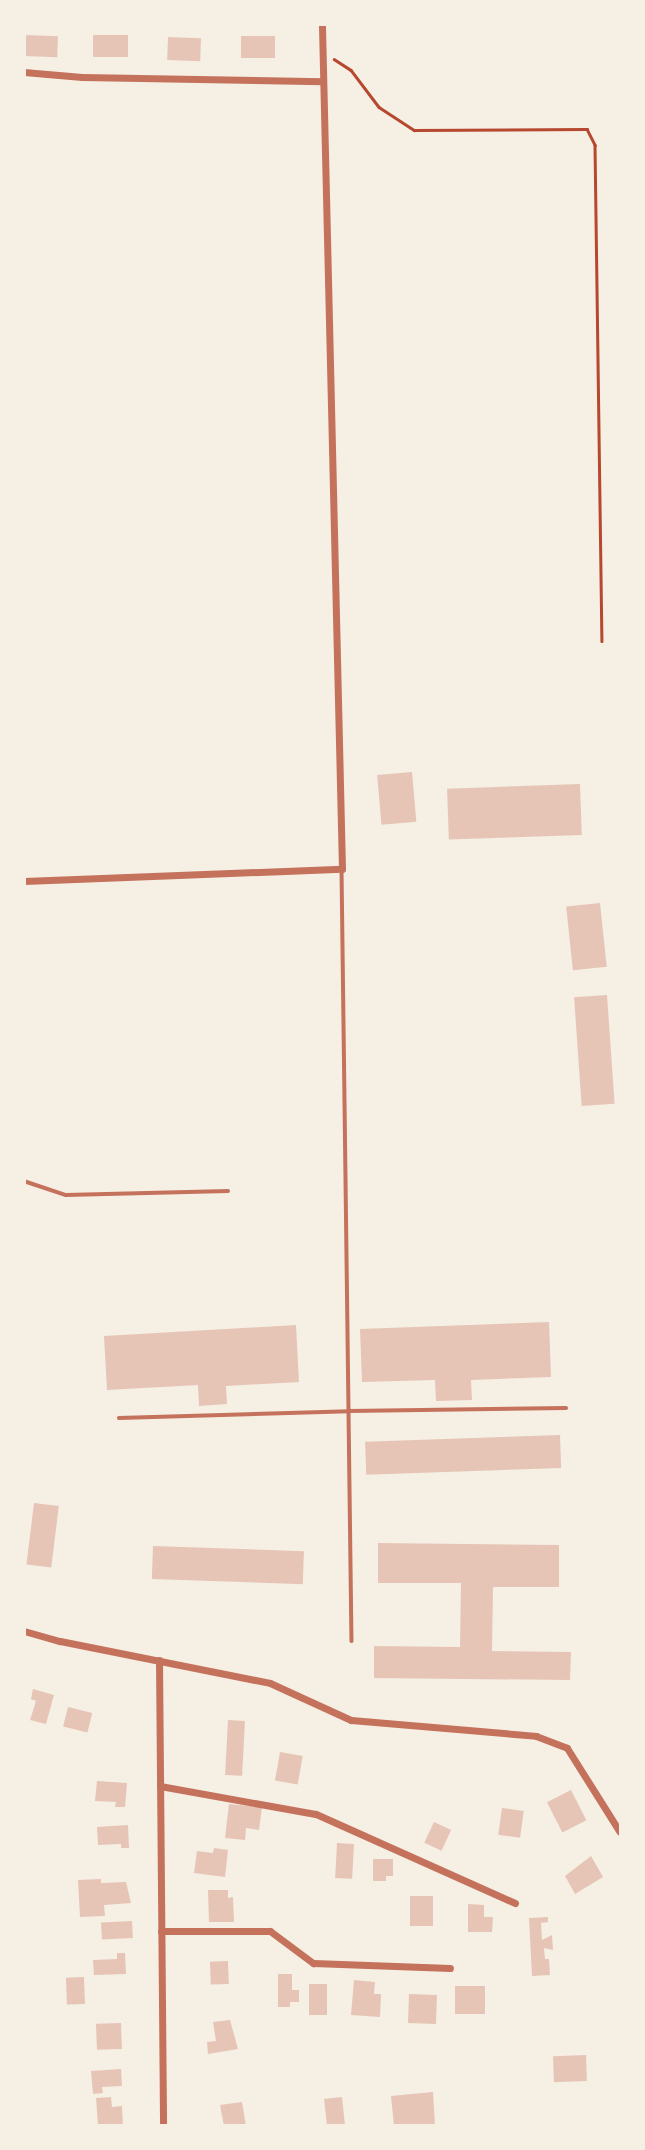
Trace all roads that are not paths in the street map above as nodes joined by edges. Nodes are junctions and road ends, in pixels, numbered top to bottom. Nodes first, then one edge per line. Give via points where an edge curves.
1 (322, 24) edge
2 (24, 72) edge
3 (323, 81) junction
4 (342, 869) junction
5 (24, 881) edge
6 (24, 1181) edge
7 (228, 1191) dead end
8 (566, 1408) dead end
9 (349, 1411) junction
10 (119, 1418) dead end
11 (24, 1631) edge
12 (352, 1641) dead end
13 (159, 1660) junction
14 (160, 1786) junction
15 (621, 1832) edge
16 (515, 1903) dead end
17 (161, 1931) junction
18 (450, 1968) dead end
19 (163, 2126) edge

1 - 3 street
2 - 3 street
3 - 4 street
4 - 5 street
4 - 9 lane
6 - 7 lane via 66,1195
8 - 9 lane
9 - 10 lane
9 - 12 lane
11 - 13 street
13 - 14 street
13 - 15 street via 270,1683 351,1720 536,1736 567,1748
14 - 16 street via 316,1814
14 - 17 street
17 - 18 street via 270,1931 313,1963
17 - 19 street

